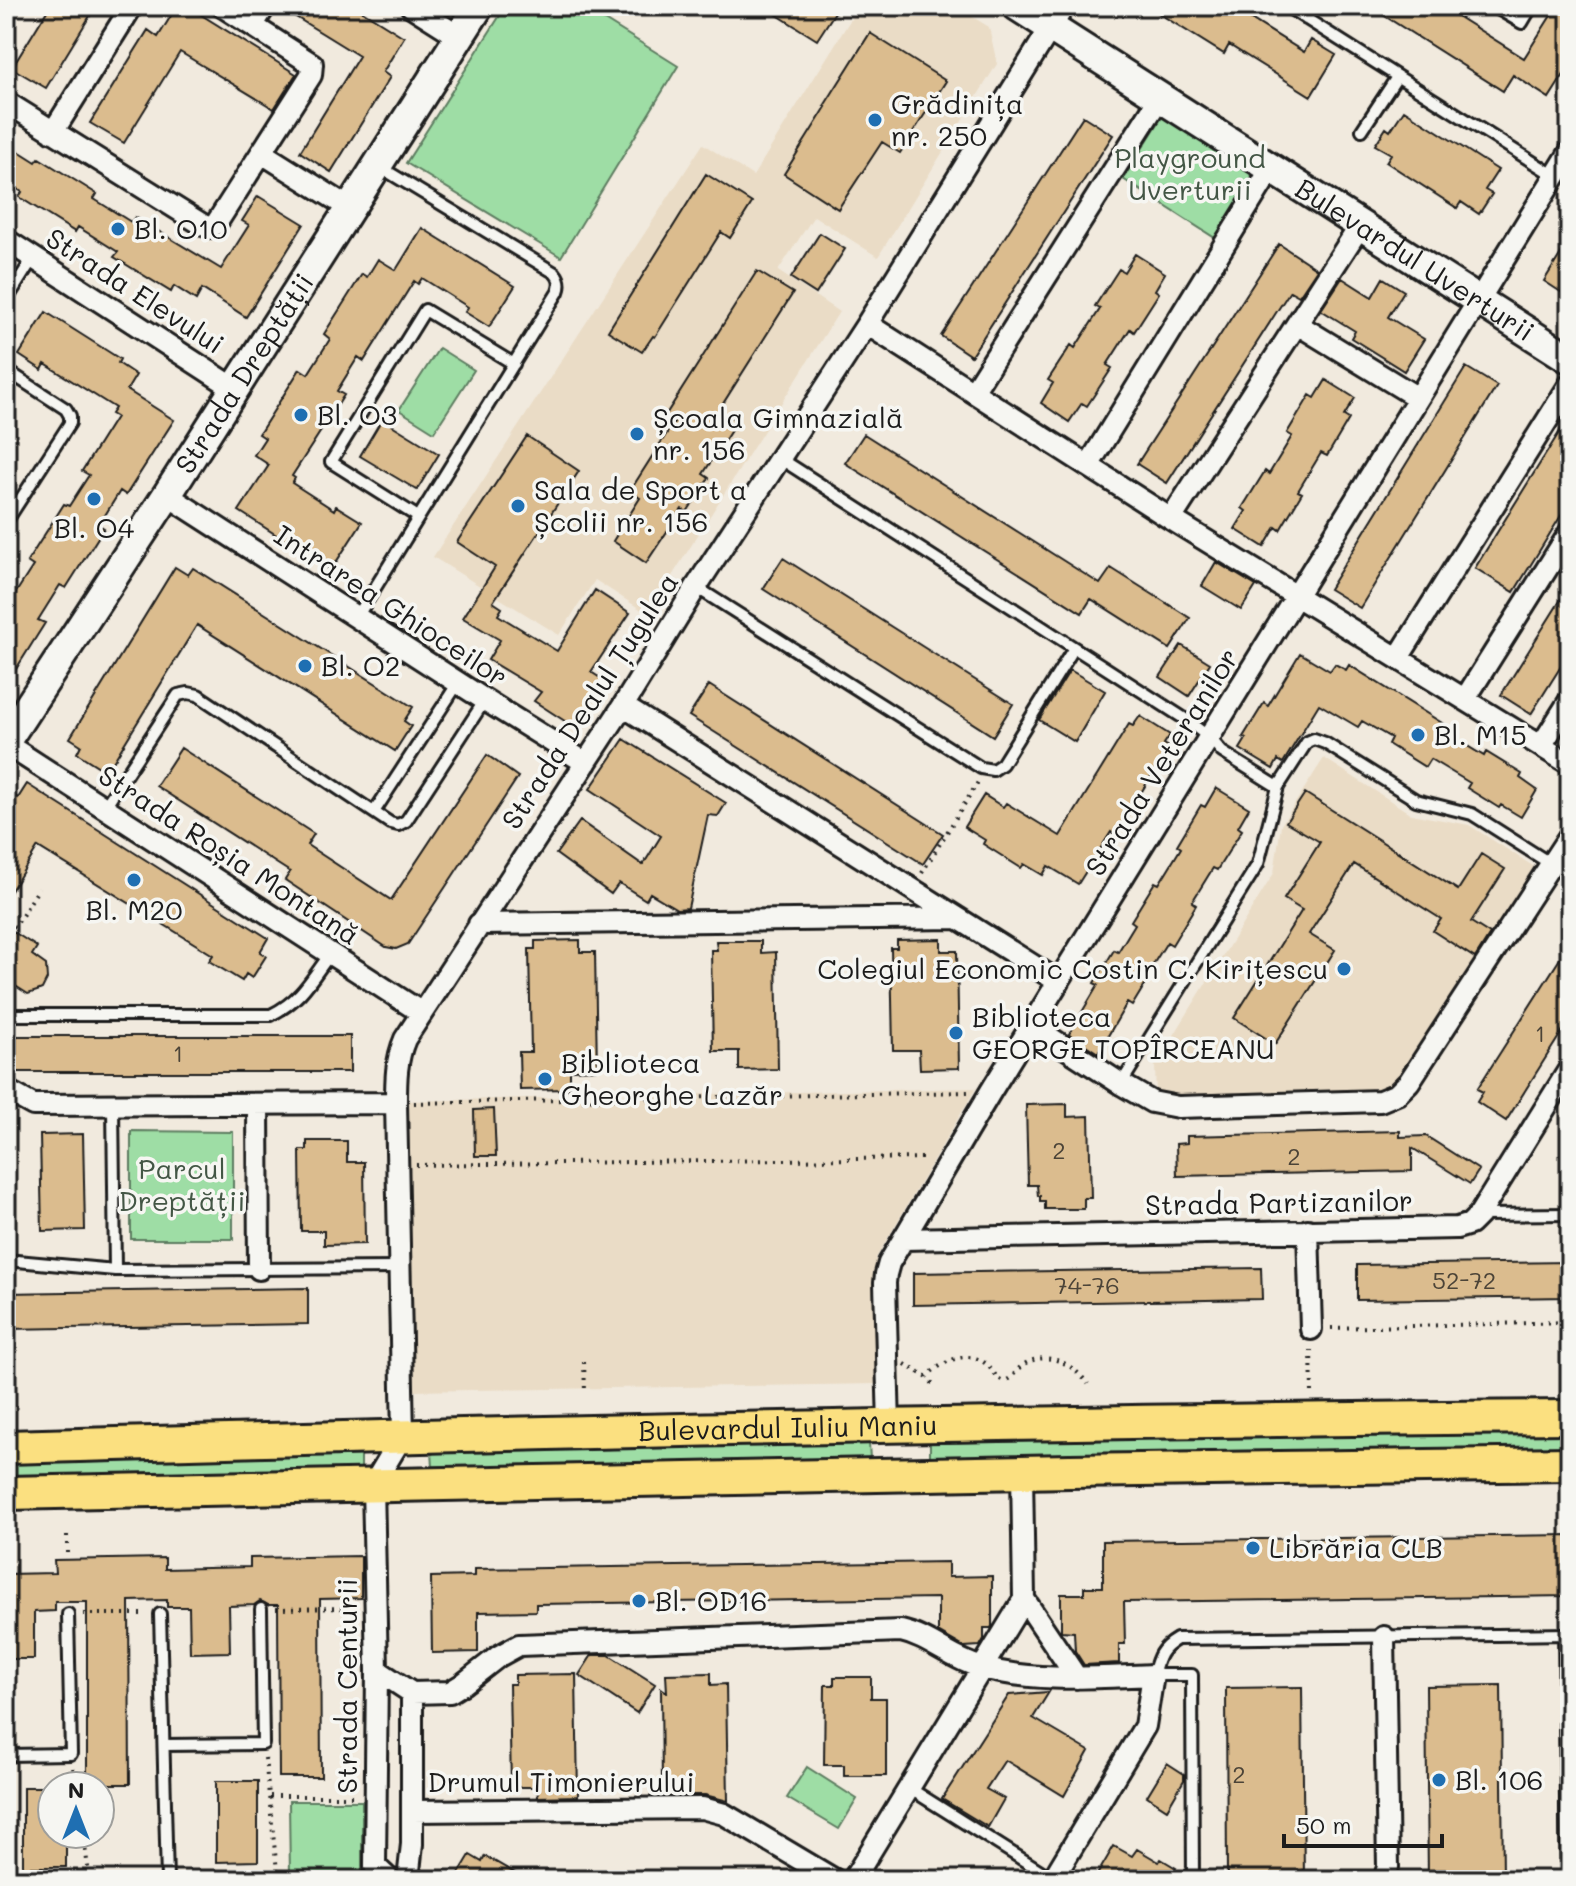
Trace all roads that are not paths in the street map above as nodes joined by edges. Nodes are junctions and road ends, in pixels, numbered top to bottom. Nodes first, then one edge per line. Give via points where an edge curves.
1 (132, 6) edge
2 (222, 6) edge
3 (265, 6) edge
4 (411, 6) edge
5 (479, 6) edge
6 (1017, 6) edge
7 (1286, 6) edge
8 (1315, 6) edge
9 (1493, 6) edge
10 (1532, 6) edge
11 (1057, 17) edge
12 (1306, 19) junction
13 (253, 25) junction
14 (460, 37) junction
15 (1397, 77) junction
16 (1160, 97) junction
17 (6, 102) edge
18 (1362, 130) dead end
19 (53, 132) junction
20 (1570, 152) edge
21 (262, 153) junction
22 (378, 166) junction
23 (1271, 169) junction
24 (1555, 176) junction
25 (351, 209) junction
26 (1360, 226) junction
27 (6, 240) edge
28 (33, 258) junction
29 (1477, 300) junction
30 (6, 301) edge
31 (867, 324) junction
32 (1297, 324) junction
33 (1570, 359) edge
34 (514, 364) junction
35 (6, 370) edge
36 (1570, 384) edge
37 (234, 388) junction
38 (973, 392) junction
39 (1418, 398) junction
40 (781, 459) junction
41 (1088, 466) junction
42 (167, 495) junction
43 (418, 517) junction
44 (1171, 519) junction
45 (6, 522) edge
46 (1570, 532) edge
47 (696, 587) junction
48 (1298, 596) junction
49 (357, 617) junction
50 (1074, 648) junction
51 (1398, 658) junction
52 (458, 683) junction
53 (1465, 699) junction
54 (485, 700) junction
55 (1570, 700) edge
56 (623, 706) junction
57 (1210, 738) junction
58 (6, 743) edge
59 (1541, 746) junction
60 (586, 763) junction
61 (1570, 764) edge
62 (1278, 787) junction
63 (104, 808) junction
64 (374, 812) junction
65 (1569, 838) edge
66 (1551, 864) junction
67 (958, 918) junction
68 (479, 924) junction
69 (330, 954) junction
70 (1059, 982) junction
71 (422, 1013) junction
72 (6, 1015) edge
73 (1032, 1026) junction
74 (1570, 1068) edge
75 (1121, 1084) junction
76 (6, 1090) edge
77 (396, 1103) junction
78 (258, 1105) junction
79 (113, 1106) junction
80 (1570, 1214) edge
81 (1479, 1215) junction
82 (1308, 1230) junction
83 (903, 1239) junction
84 (6, 1260) edge
85 (400, 1268) junction
86 (259, 1269) junction
87 (115, 1270) junction
88 (1311, 1329) road end
89 (1570, 1417) edge
90 (889, 1427) junction
91 (403, 1435) junction
92 (6, 1447) edge
93 (1570, 1464) edge
94 (1022, 1472) junction
95 (373, 1485) junction
96 (6, 1493) edge
97 (1024, 1599) junction
98 (261, 1609) road end
99 (68, 1614) road end
100 (160, 1614) road end
101 (1567, 1634) edge
102 (1384, 1637) junction
103 (982, 1668) junction
104 (377, 1670) junction
105 (1153, 1675) junction
106 (1077, 1678) junction
107 (412, 1693) junction
108 (164, 1745) junction
109 (6, 1755) edge
110 (909, 1788) junction
111 (412, 1811) junction
112 (167, 1880) edge
113 (390, 1880) edge
114 (408, 1880) edge
115 (835, 1880) edge
116 (853, 1880) edge
117 (1054, 1880) edge
118 (1193, 1880) edge
119 (1384, 1880) edge
120 (1567, 1880) edge

1 - 19 street
2 - 13 street
3 - 13 street
4 - 14 street
5 - 14 street, Strada Dreptății
6 - 11 street, Bulevardul Uverturii
7 - 12 lane
8 - 12 lane
9 - 10 lane via 1522,23
11 - 16 street, Bulevardul Uverturii
11 - 31 street, Strada Dealul Țugulea
12 - 15 lane
13 - 21 street via 313,69
14 - 22 street, Strada Dreptății
15 - 18 lane
15 - 24 lane
16 - 23 street, Bulevardul Uverturii
16 - 38 street
17 - 19 street
19 - 21 street via 210,227
20 - 24 street, Strada Veteranilor
21 - 25 street
22 - 25 street, Strada Dreptății
22 - 34 lane via 559,278 558,292
23 - 26 street, Bulevardul Uverturii
23 - 41 street
24 - 29 street, Strada Veteranilor
25 - 37 street, Strada Dreptății
26 - 29 street, Bulevardul Uverturii
26 - 32 street
27 - 28 street, Strada Elevului
28 - 30 lane
28 - 37 street, Strada Elevului
29 - 33 street, Bulevardul Uverturii
29 - 39 street, Strada Veteranilor
31 - 38 street
31 - 40 street, Strada Dealul Țugulea
32 - 39 street
32 - 44 street
34 - 43 lane
34 - 43 lane via 425,310 331,462
35 - 45 lane via 70,416
36 - 51 street
37 - 42 street, Strada Dreptății
38 - 41 street
39 - 48 street, Strada Veteranilor
40 - 47 street, Strada Dealul Țugulea
40 - 50 lane
41 - 44 street
42 - 49 street, Intrarea Ghioceilor
42 - 58 street, Strada Dreptății
43 - 49 lane
44 - 48 street
46 - 53 street
47 - 50 lane via 989,770 1002,764
47 - 56 street, Strada Dealul Țugulea
48 - 51 street
48 - 57 street, Strada Veteranilor
49 - 52 street, Intrarea Ghioceilor
50 - 57 lane
51 - 53 street
52 - 54 street, Intrarea Ghioceilor
52 - 64 lane
53 - 59 street
54 - 60 street, Intrarea Ghioceilor
54 - 64 lane via 406,821 390,823
55 - 59 street
56 - 60 street, Strada Dealul Țugulea
56 - 67 street
57 - 62 lane via 1222,752
57 - 70 street, Strada Veteranilor
58 - 63 street, Strada Roșia Montană
59 - 61 street
60 - 68 street, Strada Dealul Țugulea
62 - 66 lane via 1314,739 1416,800 1472,814
62 - 75 lane via 1258,864
63 - 64 lane via 178,695 188,693
63 - 69 street, Strada Roșia Montană
65 - 66 street
66 - 75 street via 1397,1094 1380,1101 1178,1107 1152,1102
67 - 68 street
67 - 70 street
68 - 71 street, Strada Dealul Țugulea
69 - 71 street, Strada Roșia Montană
69 - 72 lane via 300,997 271,1015
70 - 73 street, Strada Veteranilor
71 - 77 street, Strada Dealul Țugulea via 398,1054
73 - 75 street
73 - 83 street, Strada Veteranilor
74 - 81 street
76 - 79 street via 33,1105
77 - 78 street
77 - 85 street, Strada Dealul Țugulea
78 - 79 street
78 - 86 street
79 - 87 lane
80 - 81 lane
81 - 82 street, Strada Partizanilor via 1457,1228
82 - 83 street, Strada Partizanilor
82 - 88 street
83 - 90 street, Strada Veteranilor via 886,1274
84 - 87 lane
85 - 86 lane
85 - 91 street, Strada Dealul Țugulea
86 - 87 lane
89 - 90 main road, Bulevardul Iuliu Maniu
90 - 91 main road, Bulevardul Iuliu Maniu
91 - 92 main road, Bulevardul Iuliu Maniu
91 - 95 street
93 - 94 main road, Bulevardul Iuliu Maniu
94 - 95 main road, Bulevardul Iuliu Maniu
94 - 97 street
95 - 96 main road, Bulevardul Iuliu Maniu
95 - 104 street, Strada Centurii
97 - 103 street
97 - 106 street
98 - 108 lane via 263,1744
99 - 109 lane via 71,1754
100 - 108 lane
101 - 102 lane
101 - 120 lane
102 - 105 lane via 1177,1639 1158,1656
102 - 119 street
103 - 106 street
103 - 107 street via 901,1631 519,1645 450,1692
103 - 110 street
104 - 107 street
104 - 113 street, Strada Centurii via 375,1866
105 - 106 street
105 - 117 street via 1145,1726
105 - 118 lane via 1192,1675
107 - 111 street
108 - 112 lane
110 - 116 street
110 - 117 lane
111 - 114 street
111 - 115 street, Drumul Timonierului via 715,1810

